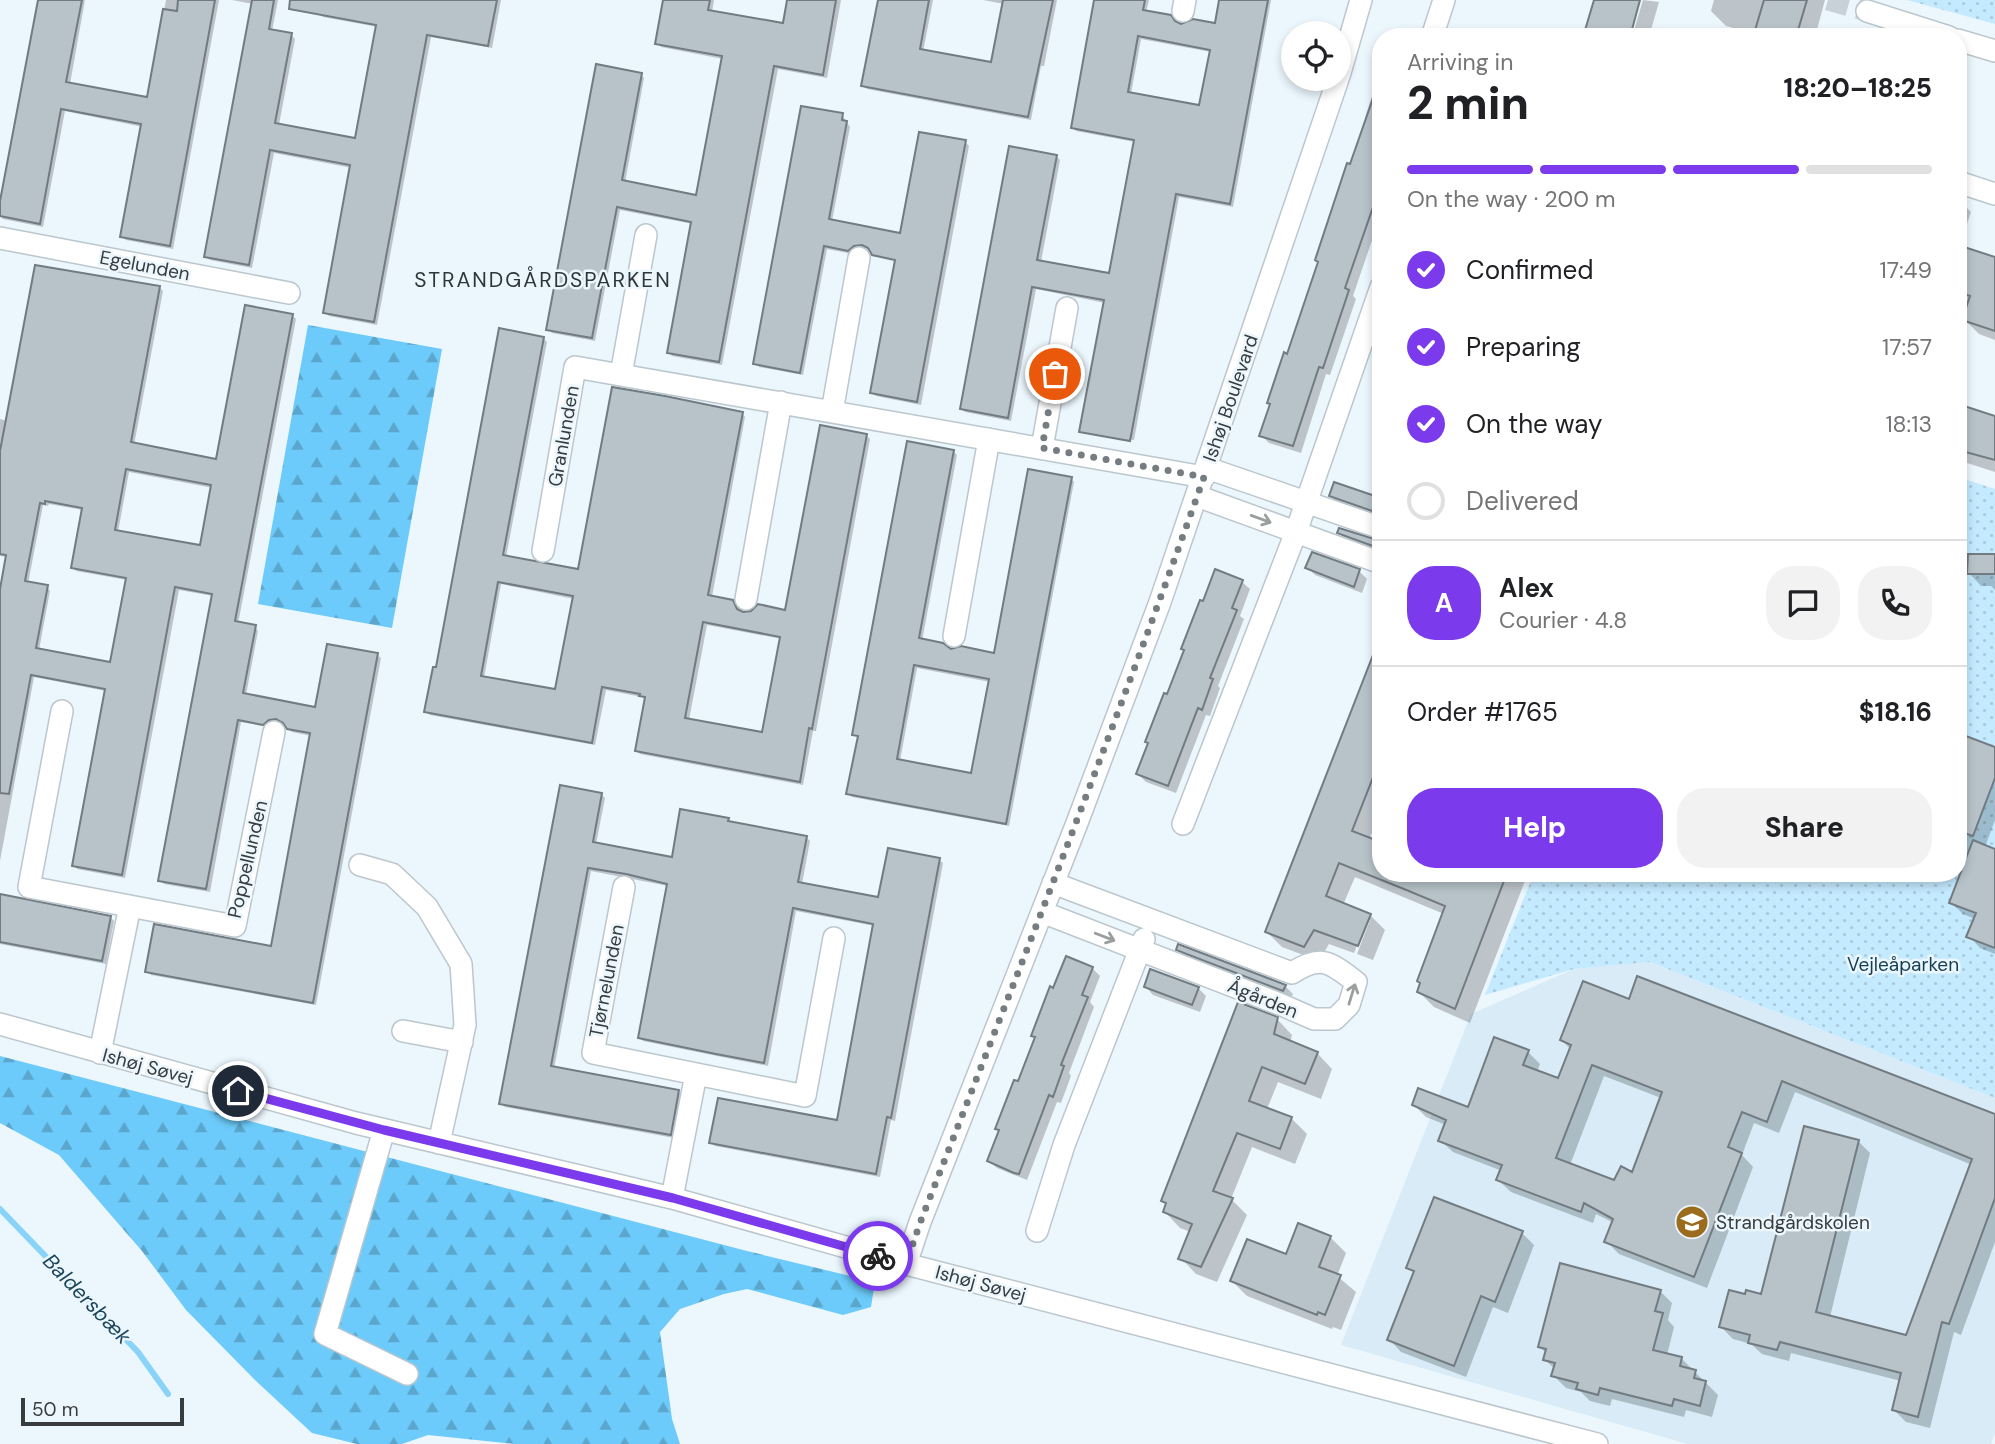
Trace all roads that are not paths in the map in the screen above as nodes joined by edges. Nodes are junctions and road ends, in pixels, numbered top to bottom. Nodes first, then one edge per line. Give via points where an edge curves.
1 (1361, 0) edge
2 (1444, 0) edge
3 (1867, 11) tunnel mouth
4 (1435, 28) edge
5 (1921, 28) edge
6 (1351, 33) edge
7 (1967, 43) edge
8 (1995, 51) edge
9 (1333, 91) edge
10 (1967, 185) edge
11 (1995, 194) edge
12 (646, 235) dead end
13 (0, 238) edge
14 (859, 258) dead end
15 (289, 293) dead end
16 (1067, 308) dead end
17 (1372, 313) edge
18 (621, 374) junction
19 (781, 402) junction
20 (832, 412) junction
21 (989, 439) junction
22 (1042, 448) junction
23 (1202, 480) junction
24 (1306, 503) junction
25 (1372, 525) edge
26 (1296, 532) junction
27 (543, 551) dead end
28 (1372, 560) edge
29 (746, 600) dead end
30 (954, 636) dead end
31 (62, 711) dead end
32 (274, 732) dead end
33 (1183, 824) dead end
34 (360, 866) dead end
35 (1053, 883) junction
36 (624, 887) dead end
37 (130, 906) junction
38 (1042, 912) junction
39 (1151, 921) junction
40 (834, 938) dead end
41 (1140, 950) junction
42 (0, 1024) edge
43 (403, 1031) dead end
44 (462, 1042) junction
45 (100, 1053) junction
46 (696, 1074) junction
47 (384, 1130) junction
48 (439, 1143) junction
49 (673, 1198) junction
50 (1037, 1231) dead end
51 (906, 1264) junction
52 (407, 1374) dead end
53 (1597, 1444) edge

1 - 6 street, Ishøj Boulevard
2 - 4 street
3 - 5 street
7 - 8 street
9 - 23 street, Ishøj Boulevard
10 - 11 street
12 - 18 street
13 - 15 street, Egelunden
14 - 20 street
16 - 22 street
17 - 24 street
18 - 19 street, Granlunden
18 - 27 street, Granlunden via 575,367
19 - 20 street, Granlunden
19 - 29 street
20 - 21 street, Granlunden
21 - 22 street, Granlunden
21 - 30 street
22 - 23 street, Granlunden
23 - 24 street
23 -> 26 street
23 - 35 street, Ishøj Boulevard
24 - 25 street
24 - 26 street
26 - 28 street
26 - 33 street
31 - 37 street, Poppellunden via 29,887
32 - 37 street, Poppellunden via 235,926
34 - 44 street via 392,874 427,907 461,964
35 - 38 street, Ishøj Boulevard
35 - 39 street, Ågården
36 - 46 street, Tjørnelunden via 593,1053
37 - 45 street
38 -> 41 street, Ågården
38 - 51 street, Ishøj Boulevard
39 - 41 street
41 -> 39 street, Ågården via 1314,1019 1335,1019 1349,1006 1356,982 1321,961 1292,973
40 - 46 street, Tjørnelunden via 805,1097
41 - 50 street via 1064,1145
42 - 45 street, Ishøj Søvej
43 - 44 street
44 - 48 street
45 - 47 street, Ishøj Søvej
46 - 49 street
47 - 48 street, Ishøj Søvej
47 - 52 street via 325,1334
48 - 49 street, Ishøj Søvej
49 - 51 street, Ishøj Søvej
51 - 53 street, Ishøj Søvej

